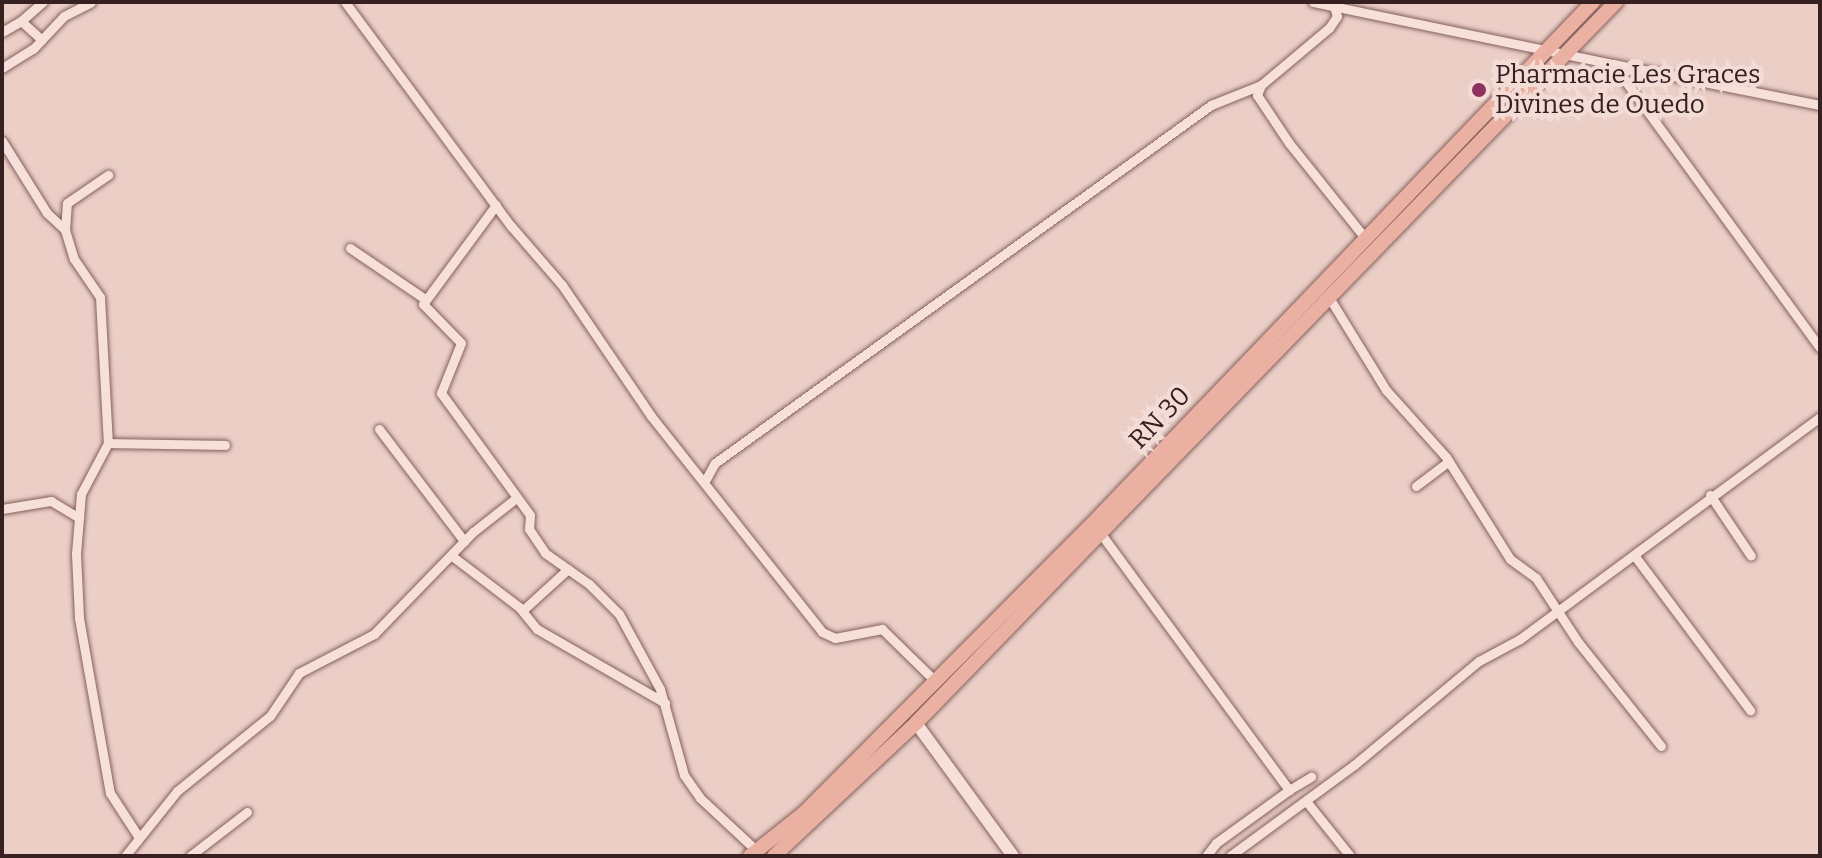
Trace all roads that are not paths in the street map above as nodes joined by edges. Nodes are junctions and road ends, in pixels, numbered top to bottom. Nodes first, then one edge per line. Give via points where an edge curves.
1 (43, 2) edge
2 (91, 2) edge
3 (345, 2) edge
4 (1313, 2) edge
5 (1593, 2) edge
6 (1616, 2) edge
7 (1349, 6) edge
8 (1334, 7) junction
9 (21, 21) junction
10 (2, 32) edge
11 (42, 40) junction
12 (1547, 50) junction
13 (1567, 55) junction
14 (1613, 64) junction
15 (2, 68) edge
16 (1261, 85) junction
17 (1820, 105) edge
18 (2, 141) edge
19 (108, 175) dead end
20 (496, 205) junction
21 (65, 230) junction
22 (1366, 239) junction
23 (350, 248) dead end
24 (425, 299) junction
25 (1330, 299) junction
26 (1820, 348) edge
27 (1820, 417) edge
28 (379, 429) dead end
29 (108, 443) junction
30 (225, 445) dead end
31 (1449, 461) junction
32 (706, 479) junction
33 (1416, 486) dead end
34 (1710, 495) junction
35 (516, 498) junction
36 (2, 509) edge
37 (79, 518) junction
38 (1101, 534) junction
39 (464, 541) junction
40 (1634, 555) junction
41 (452, 556) junction
42 (1751, 556) dead end
43 (568, 569) junction
44 (1555, 609) junction
45 (523, 610) junction
46 (934, 680) junction
47 (665, 703) junction
48 (1750, 710) dead end
49 (916, 723) junction
50 (1661, 746) dead end
51 (1311, 777) dead end
52 (1289, 790) junction
53 (1306, 801) junction
54 (247, 812) dead end
55 (138, 836) junction
56 (754, 854) edge
57 (125, 856) edge
58 (190, 856) edge
59 (774, 856) edge
60 (1013, 856) edge
61 (1206, 856) edge
62 (1230, 856) edge
63 (1350, 856) edge

1 - 9 street
2 - 11 street via 64,16
3 - 20 street
4 - 8 street
5 - 12 main road, RN 30 / RN 30
6 - 13 main road, RN 30
7 - 8 street
7 - 12 street
8 - 16 street via 1337,16 1329,28
9 - 10 street
9 - 11 street
11 - 15 street
12 - 13 street
12 - 22 main road, RN 30 / RN 30
13 - 14 street
13 - 25 main road, RN 30
14 - 17 street
14 - 26 street
16 - 22 street via 1257,95 1281,132
16 - 32 street via 1211,105 715,463
18 - 21 street via 47,213
19 - 21 street via 67,203
20 - 24 street
20 - 32 street via 562,285 651,416
21 - 29 street via 74,259 100,297
22 - 46 main road, RN 30 / RN 30
23 - 24 street
24 - 35 street via 428,313 461,343 441,385 446,404
25 - 31 street via 1386,390
25 - 38 main road, RN 30
27 - 34 street
28 - 39 street
29 - 30 street
29 - 37 street via 83,485
31 - 33 street
31 - 44 street via 1510,559 1536,578
32 - 46 street via 822,632 835,638 882,629
34 - 40 street
34 - 42 street
35 - 39 street
35 - 43 street via 530,515 529,529 542,550
36 - 37 street via 51,501
37 - 55 street via 79,618 104,769 117,806
38 - 49 main road, RN 30
38 - 52 street
39 - 41 street
40 - 44 street
40 - 48 street
41 - 45 street
41 - 55 street via 374,634 299,673 270,716 177,791
43 - 45 street
43 - 47 street via 619,614
44 - 50 street
44 - 53 street via 1520,639 1479,661
45 - 47 street via 543,633
46 - 56 main road, RN 30 / RN 30 via 804,813
47 - 56 street via 684,775
49 - 59 main road, RN 30
49 - 60 street
51 - 52 street
52 - 61 street
53 - 62 street
53 - 63 street
54 - 58 street
55 - 57 street

